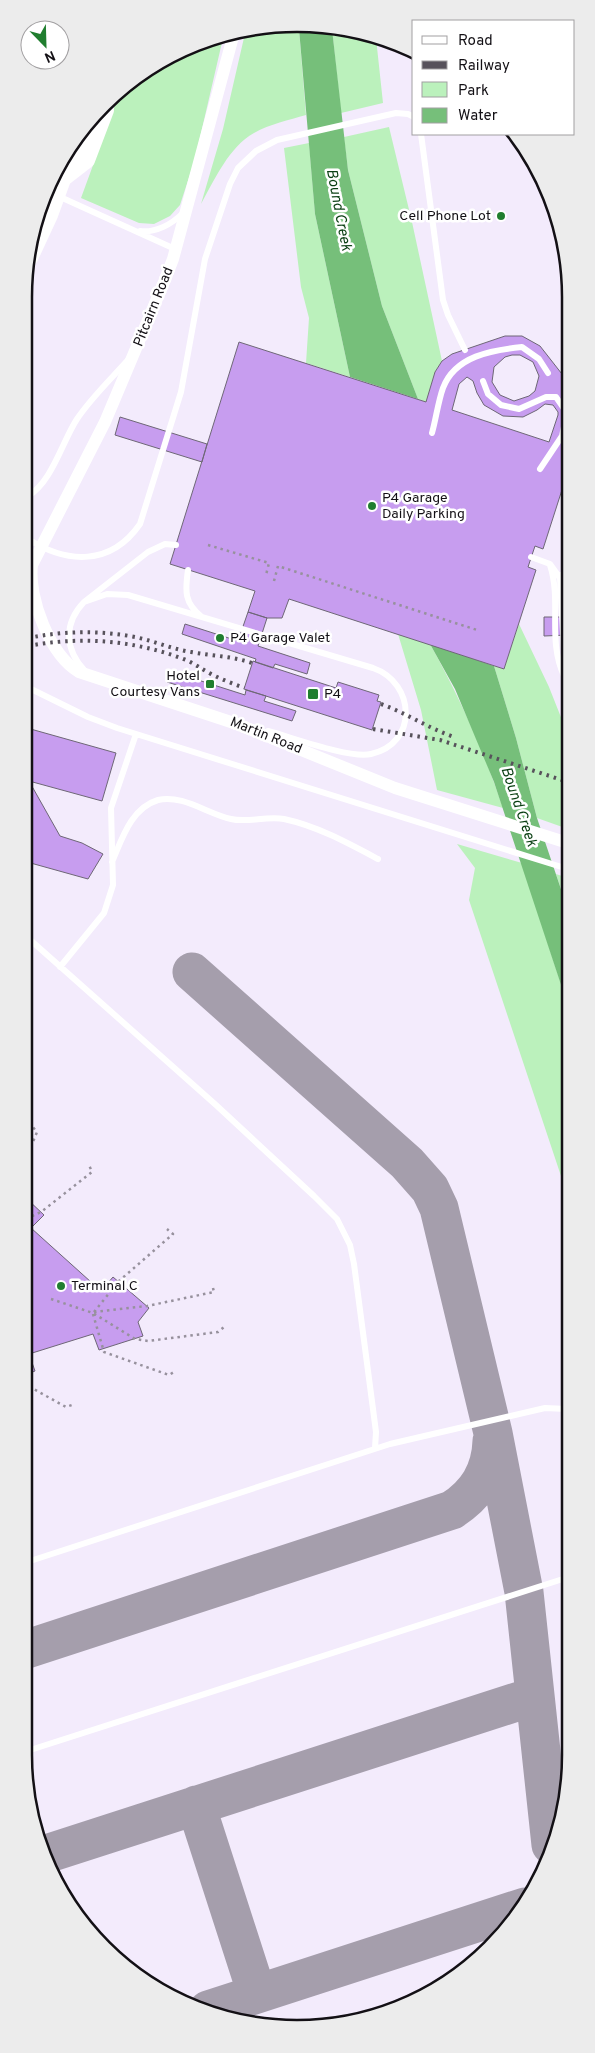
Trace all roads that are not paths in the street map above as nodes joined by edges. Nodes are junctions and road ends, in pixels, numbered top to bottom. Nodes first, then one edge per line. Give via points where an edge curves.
1 (232, 41) edge
2 (412, 116) edge
3 (102, 119) edge
4 (421, 135) edge
5 (68, 165) edge
6 (64, 177) junction
7 (54, 195) edge
8 (184, 212) junction
9 (137, 230) junction
10 (42, 231) edge
11 (174, 249) junction
12 (465, 350) dead end
13 (136, 351) junction
14 (548, 373) dead end
15 (484, 381) dead end
16 (562, 405) edge
17 (432, 434) dead end
18 (562, 436) edge
19 (540, 469) dead end
20 (32, 493) edge
21 (32, 541) edge
22 (176, 545) dead end
23 (41, 546) junction
24 (531, 557) dead end
25 (550, 564) junction
26 (32, 565) edge
27 (188, 570) dead end
28 (558, 573) junction
29 (562, 577) edge
30 (562, 585) edge
31 (32, 587) edge
32 (84, 602) junction
33 (204, 619) junction
34 (562, 670) edge
35 (99, 679) junction
36 (32, 690) edge
37 (216, 716) junction
38 (136, 734) junction
39 (562, 841) edge
40 (378, 859) dead end
41 (112, 862) junction
42 (562, 868) edge
43 (32, 942) edge
44 (60, 967) junction
45 (562, 1409) edge
46 (375, 1448) junction
47 (32, 1560) edge
48 (562, 1579) edge
49 (32, 1749) edge

1 - 8 street, Pitcairn Road
2 - 23 lane via 396,113 289,137 262,146 244,162 230,184 202,271 181,392 140,524 115,548 93,557 78,558
3 - 6 street via 86,160
4 - 12 lane via 443,300
5 - 6 street
6 - 10 street
7 - 9 lane
8 - 9 lane via 172,223 158,229
8 - 11 street, Pitcairn Road
9 - 11 lane
11 - 13 street, Pitcairn Road
13 - 20 lane via 82,412 42,484
13 - 23 street, Pitcairn Road via 105,422
14 - 17 lane via 538,359 522,346 471,358 450,375 443,388
15 - 16 lane via 488,394 501,405 520,409 546,397 556,397
18 - 19 lane
21 - 23 lane
22 - 32 lane via 166,544 148,552
23 - 26 street, Pitcairn Road
24 - 25 lane
25 - 28 lane
25 - 34 lane via 553,573 554,641
27 - 33 lane via 186,596
28 - 29 lane
28 - 30 lane
31 - 35 street, Martin Road via 59,654 73,669
32 - 33 lane via 101,595 121,594
32 - 35 lane via 74,615 69,641 76,660
33 - 37 lane via 380,671 397,684 406,708 402,729 395,740 384,749 362,755
35 - 37 street, Martin Road
36 - 38 lane via 88,718
37 - 39 street, Martin Road via 375,781
38 - 41 lane via 111,808
38 - 42 lane
40 - 41 lane via 330,835 284,820 266,817 232,820 172,798 157,801 143,809 128,826
41 - 44 lane via 113,885 104,913
43 - 44 lane
44 - 46 lane via 216,1105 337,1219 350,1245 354,1264 376,1432
45 - 46 lane via 545,1408
46 - 47 lane
48 - 49 lane

